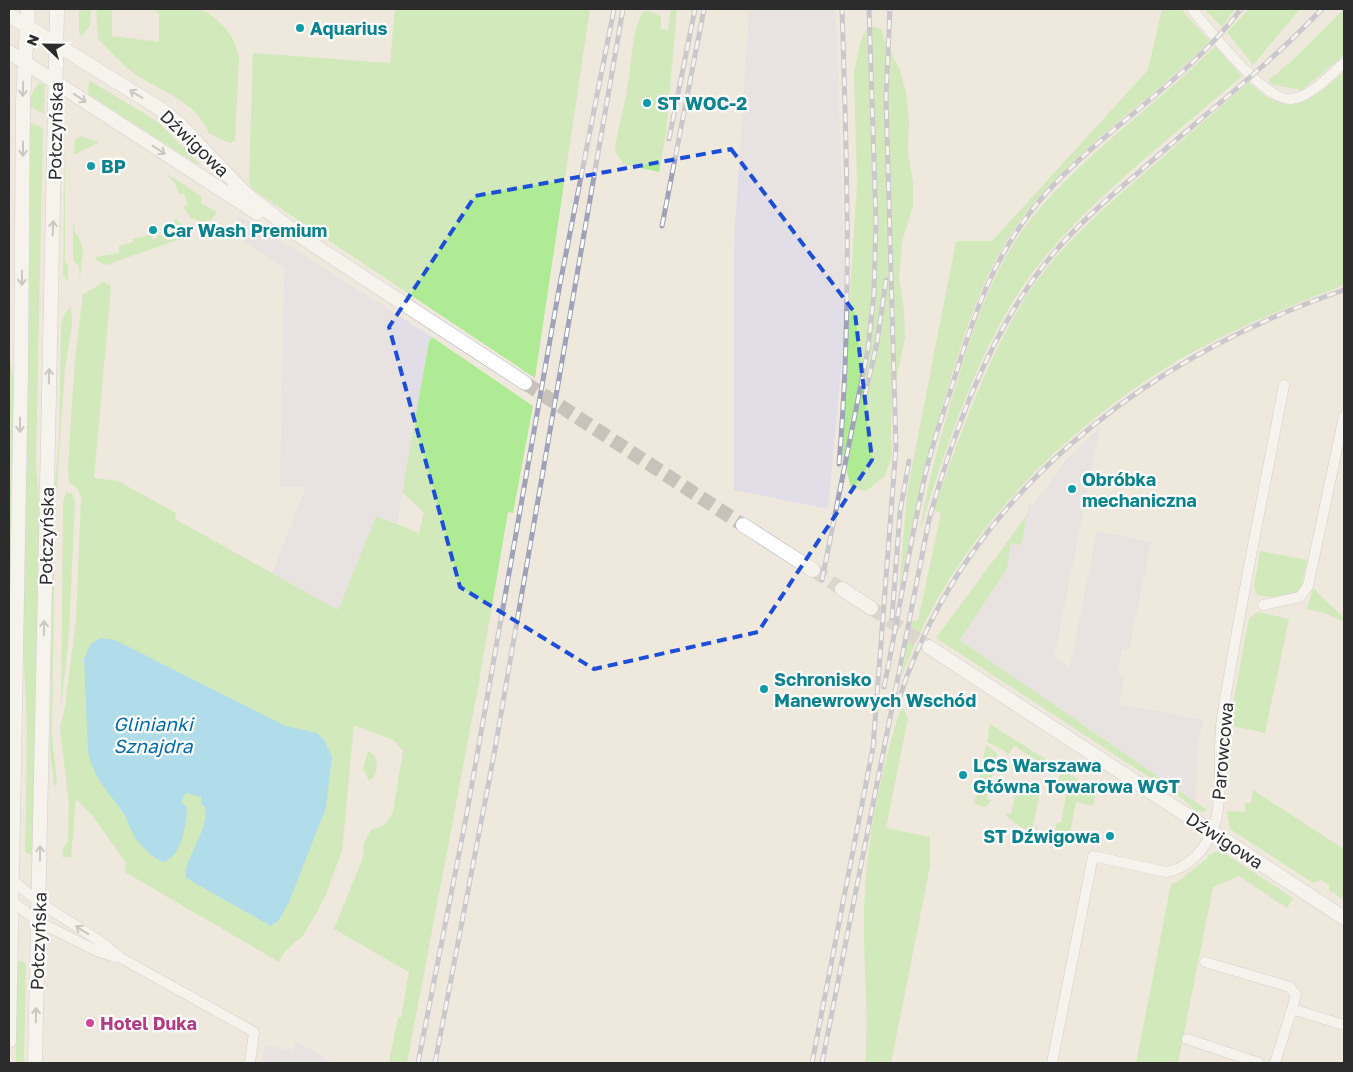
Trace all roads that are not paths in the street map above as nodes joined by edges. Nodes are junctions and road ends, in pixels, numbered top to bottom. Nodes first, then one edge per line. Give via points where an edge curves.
1 (28, 9) edge
2 (57, 9) edge
3 (1192, 9) edge
4 (9, 15) edge
5 (28, 27) junction
6 (57, 45) junction
7 (9, 52) edge
8 (24, 62) junction
9 (1344, 63) edge
10 (56, 83) junction
11 (300, 236) junction
12 (525, 383) tunnel mouth
13 (1284, 385) dead end
14 (1344, 416) edge
15 (743, 525) tunnel mouth
16 (813, 570) tunnel mouth
17 (842, 589) tunnel mouth
18 (1263, 605) dead end
19 (871, 608) tunnel mouth
20 (929, 647) tunnel mouth
21 (1212, 832) junction
22 (10, 880) edge
23 (10, 900) edge
24 (39, 902) junction
25 (1344, 918) edge
26 (39, 922) junction
27 (121, 958) junction
28 (1205, 962) dead end
29 (1292, 1009) junction
30 (1344, 1025) edge
31 (1187, 1039) dead end
32 (9, 1041) edge
33 (35, 1063) edge
34 (250, 1063) edge
35 (1052, 1063) edge
36 (1259, 1063) edge
37 (1275, 1063) edge

1 - 5 main road, Połczyńska
2 - 6 main road, Połczyńska
3 - 9 street via 1250,75 1282,99 1301,97
4 - 5 main road, Dźwigowa
5 - 6 main road, Dźwigowa
5 - 8 main road, Połczyńska
6 - 10 main road, Połczyńska
11 -> 6 main road, Dźwigowa via 248,195 181,126 159,108
7 - 8 main road, Dźwigowa
8 - 10 main road, Dźwigowa
8 -> 22 main road, Połczyńska via 21,386
10 -> 11 main road, Dźwigowa via 241,203
24 -> 10 main road, Połczyńska
11 - 12 main road, Dźwigowa
13 - 21 street, Parowcowa via 1222,721 1216,819
14 - 18 street via 1308,586 1300,597
15 - 16 main road
17 - 19 main road
20 - 21 main road, Dźwigowa
21 - 25 main road, Dźwigowa
21 - 35 street, Parowcowa via 1204,847 1185,866 1174,871 1092,856
22 - 23 main road, Połczyńska
22 - 24 street
23 - 26 street
23 - 32 main road, Połczyńska
24 - 26 main road, Połczyńska
27 -> 24 street
26 - 27 street via 97,951
33 -> 26 main road, Połczyńska
27 - 34 street via 254,1032
28 - 29 street via 1290,987 1296,995
29 - 30 street
29 - 37 street
31 - 36 street

